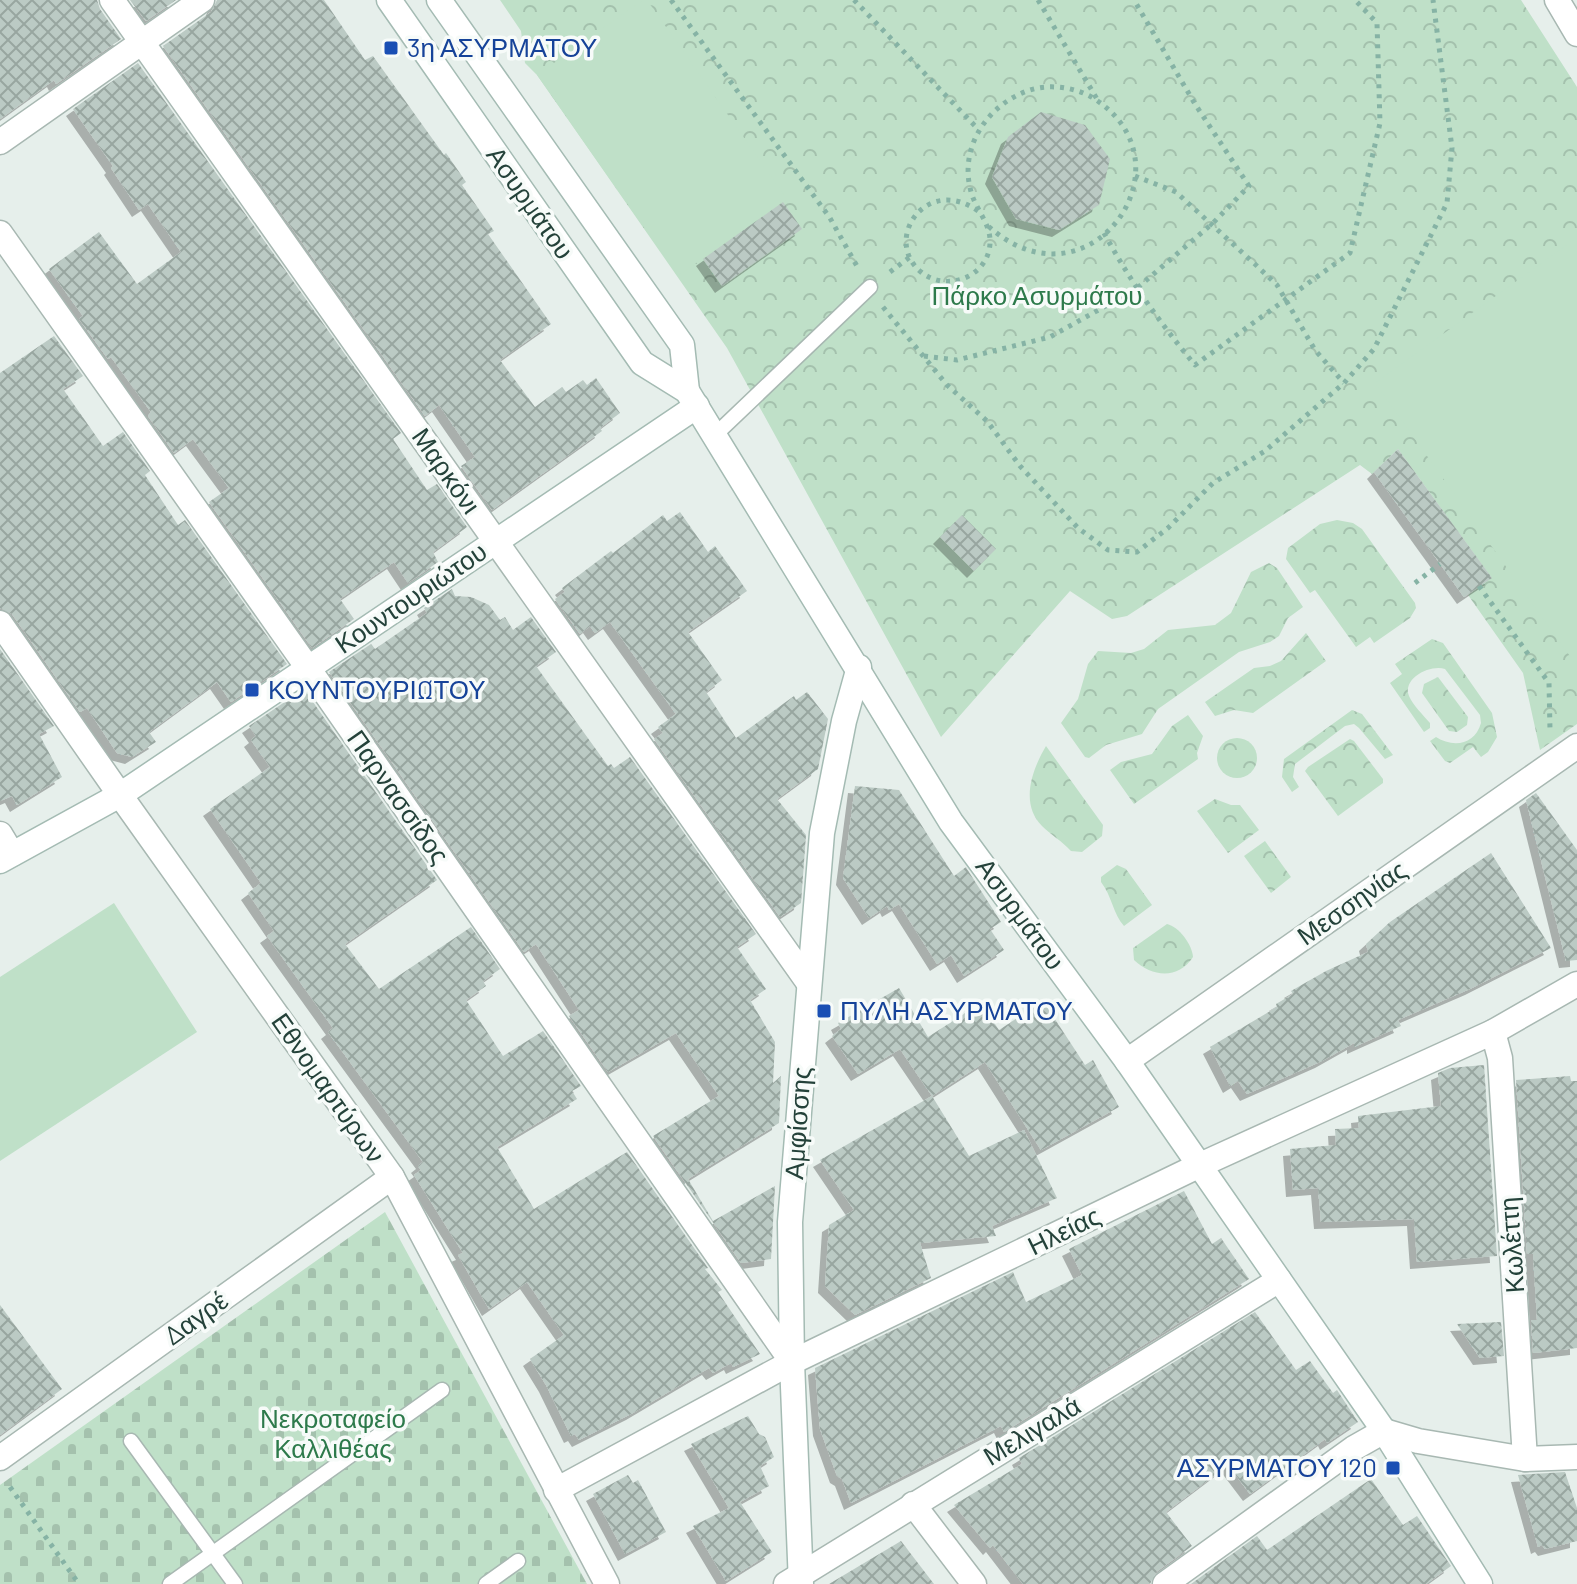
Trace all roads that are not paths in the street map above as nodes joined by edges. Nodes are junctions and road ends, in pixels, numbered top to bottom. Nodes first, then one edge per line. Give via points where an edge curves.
1 (112, 0) edge
2 (202, 0) edge
3 (389, 0) edge
4 (439, 0) edge
5 (1561, 1) edge
6 (1577, 34) edge
7 (142, 43) junction
8 (0, 142) edge
9 (0, 233) edge
10 (870, 287) road end
11 (692, 398) junction
12 (715, 435) junction
13 (496, 542) junction
14 (0, 623) edge
15 (859, 667) junction
16 (308, 668) junction
17 (1574, 755) edge
18 (120, 795) junction
19 (4, 850) edge
20 (808, 982) junction
21 (1577, 984) edge
22 (1493, 1032) junction
23 (1127, 1061) junction
24 (1198, 1166) junction
25 (392, 1177) junction
26 (1279, 1280) junction
27 (792, 1362) junction
28 (442, 1390) dead end
29 (1384, 1431) junction
30 (131, 1441) dead end
31 (1577, 1457) edge
32 (0, 1458) edge
33 (1525, 1459) junction
34 (556, 1490) junction
35 (913, 1504) junction
36 (213, 1553) junction
37 (518, 1561) dead end
38 (796, 1581) edge
39 (1472, 1581) edge
40 (170, 1584) edge
41 (235, 1584) edge
42 (486, 1584) edge
43 (607, 1584) edge
44 (974, 1584) edge
45 (1165, 1584) edge

1 - 7 street, Μαρκόνι
2 - 7 street
3 - 11 street, Ασυρμάτου via 642,363
4 - 11 street, Ασυρμάτου via 682,345
5 - 6 street
7 - 8 street
7 - 13 street, Μαρκόνι
9 - 16 street, Παρνασσίδος
10 - 12 lane
11 - 12 street, Ασυρμάτου
11 - 13 street, Κουντουριώτου
12 - 15 street, Ασυρμάτου
13 - 16 street, Κουντουριώτου
13 - 20 street, Μαρκόνι
14 - 18 street, Εθνομαρτύρων
15 - 20 street, Αμφίσσης via 822,833
15 - 23 street, Ασυρμάτου via 951,822
16 - 18 street, Κουντουριώτου
16 - 27 street, Παρνασσίδος
17 - 23 street, Μεσσηνίας
18 - 19 street, Κουντουριώτου
18 - 25 street, Εθνομαρτύρων
20 - 27 street, Αμφίσσης via 790,1222
21 - 22 street, Ηλείας
22 - 24 street, Ηλείας
22 - 33 street, Κωλέττη via 1500,1058
23 - 24 street, Ασυρμάτου
24 - 26 street, Ασυρμάτου
24 - 27 street, Ηλείας
25 - 32 street, Δαγρέ
25 - 34 street, Εθνομαρτύρων
26 - 29 street, Ασυρμάτου
26 - 35 street, Μελιγαλά
27 - 34 street, Ηλείας
27 - 38 street, Αμφίσσης
28 - 36 lane
29 - 33 street
29 - 39 street, Ασυρμάτου
29 - 45 street
30 - 36 lane
31 - 33 street
34 - 43 street, Εθνομαρτύρων
35 - 38 street, Μελιγαλά
35 - 44 street
36 - 40 lane
36 - 41 lane
37 - 42 lane

